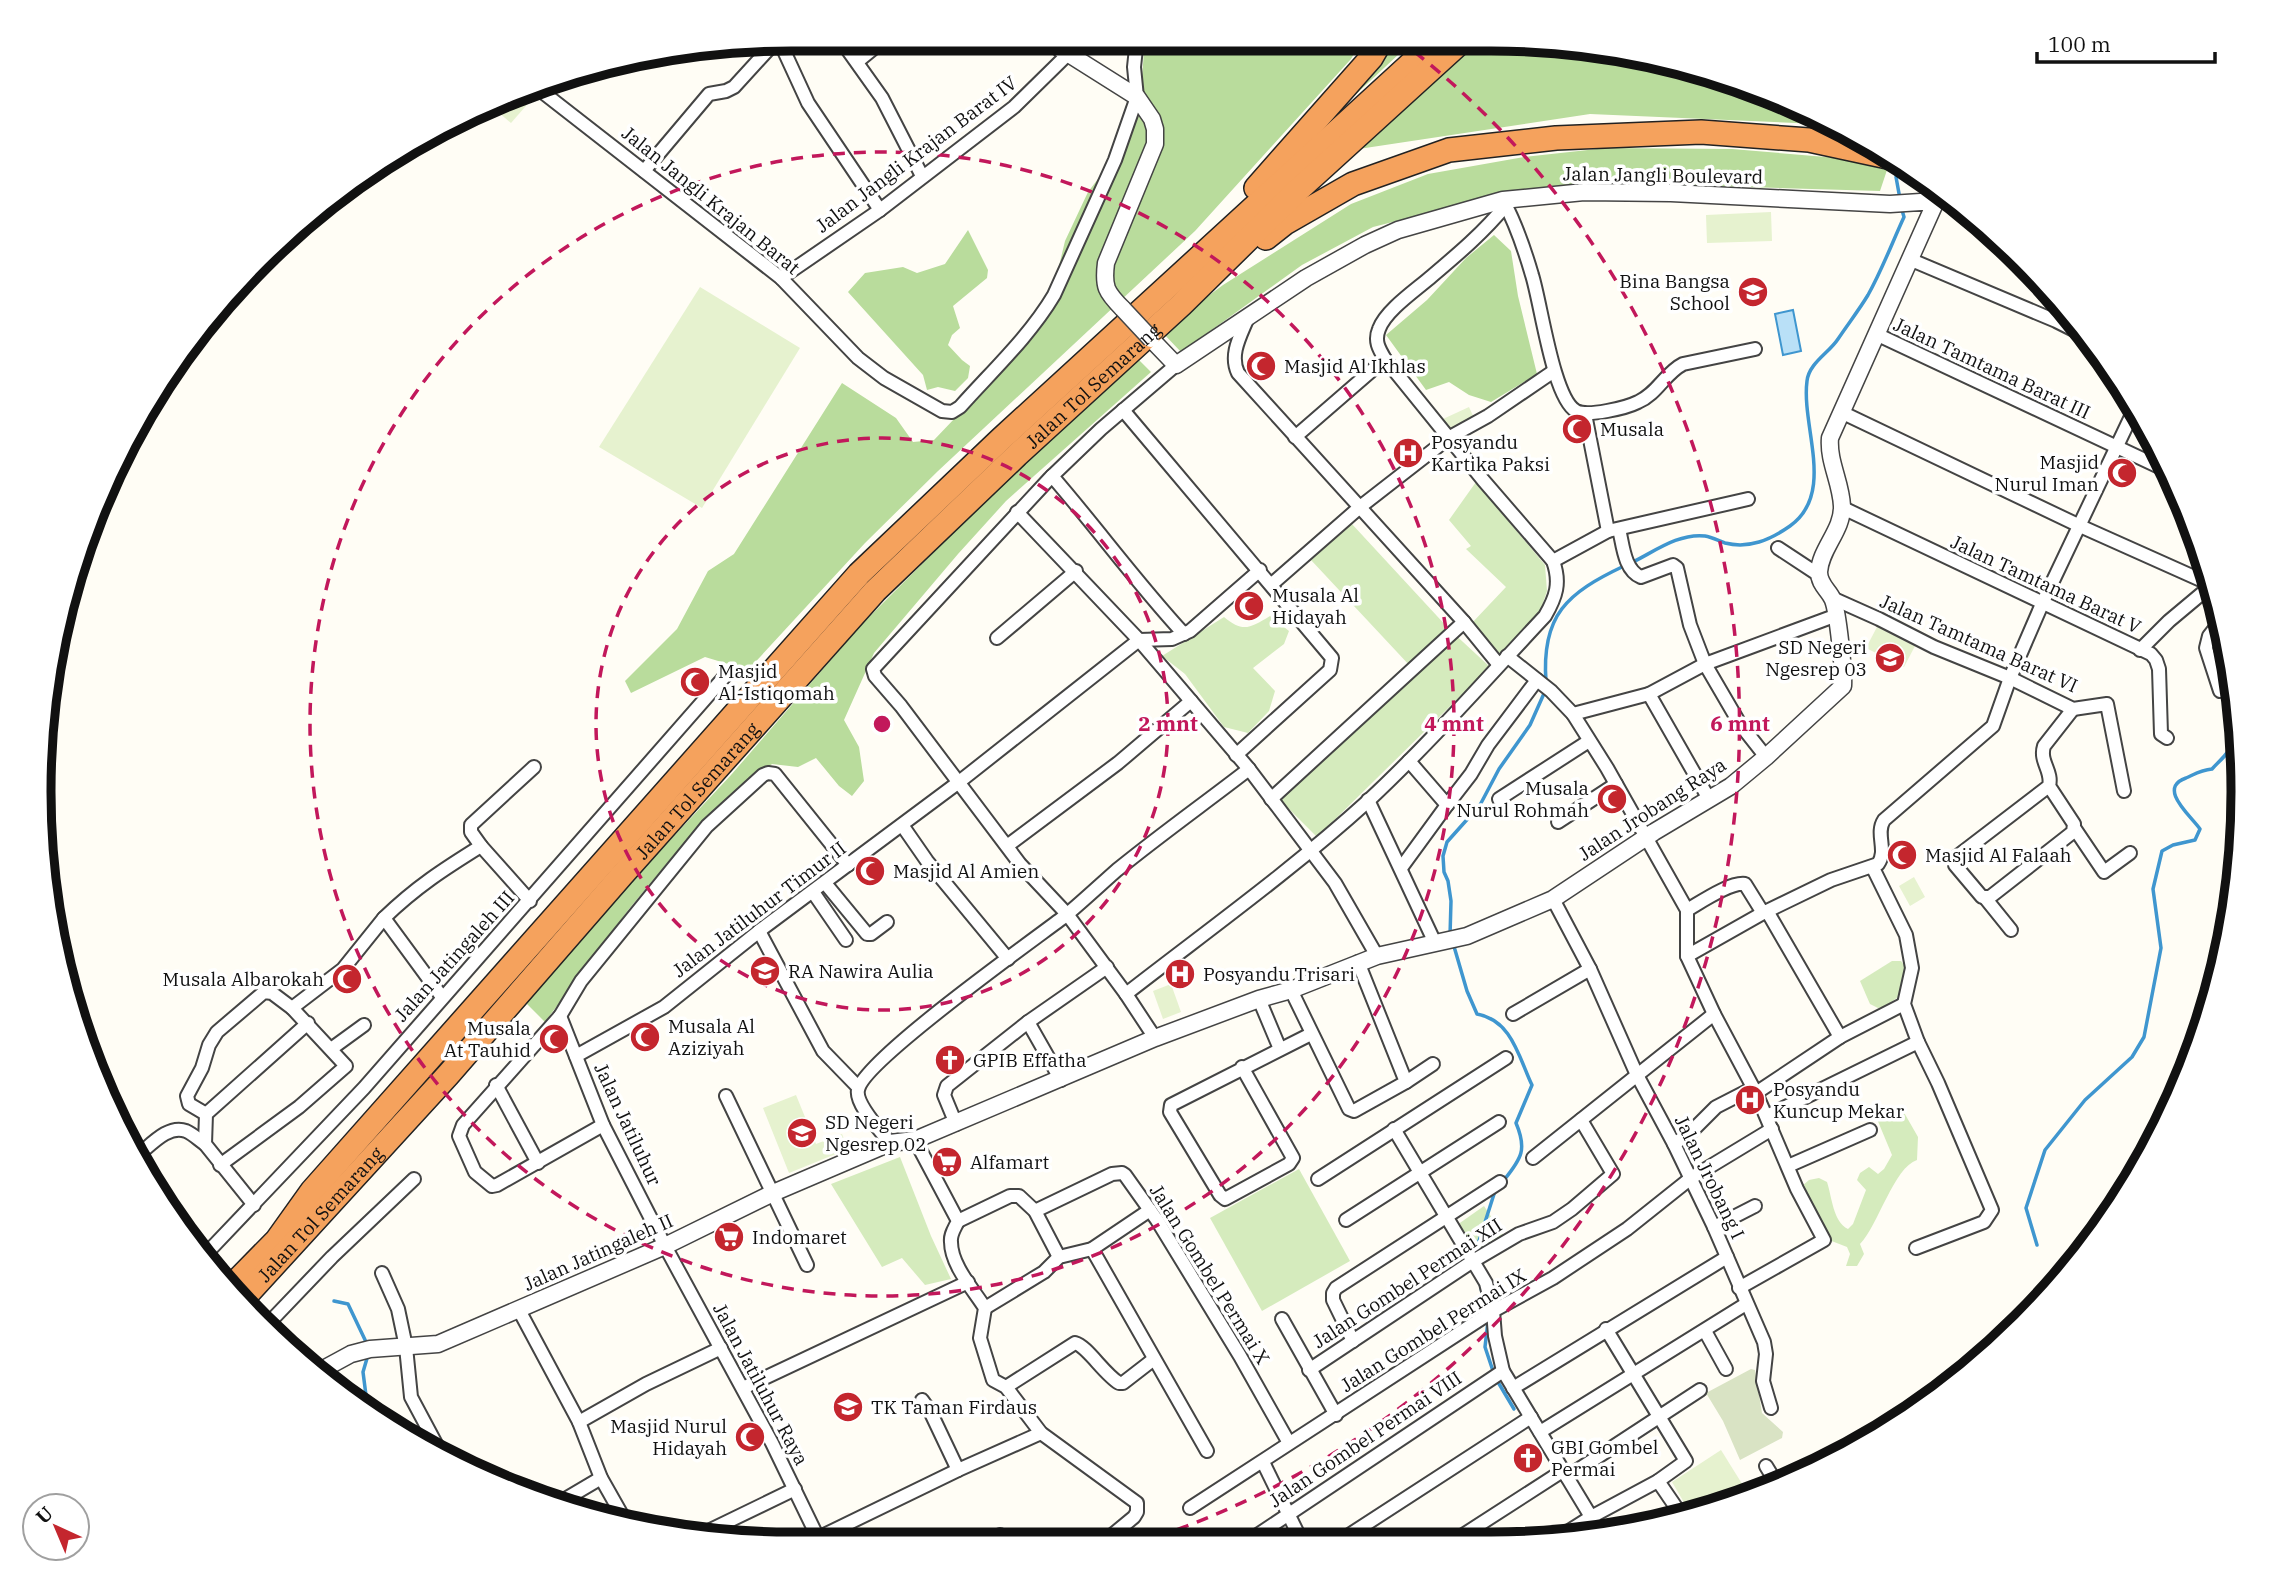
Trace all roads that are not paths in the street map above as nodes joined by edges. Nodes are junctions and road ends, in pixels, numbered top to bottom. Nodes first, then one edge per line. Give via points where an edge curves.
1 (783, 51) edge
2 (850, 51) edge
3 (870, 51) edge
4 (1064, 51) edge
5 (1136, 51) edge
6 (1375, 51) edge
7 (1424, 51) edge
8 (1450, 51) edge
9 (767, 52) edge
10 (1068, 54) junction
11 (858, 61) junction
12 (544, 93) edge
13 (1137, 97) junction
14 (1864, 152) edge
15 (644, 171) junction
16 (922, 176) junction
17 (1936, 201) joint
18 (1504, 203) junction
19 (880, 210) junction
20 (1909, 259) junction
21 (781, 278) junction
22 (1181, 304) junction
23 (1248, 317) junction
24 (2066, 326) edge
25 (1876, 334) junction
26 (1113, 336) junction
27 (1755, 349) dead end
28 (1385, 359) junction
29 (1176, 366) junction
30 (1554, 371) junction
31 (1123, 410) junction
32 (1841, 412) junction
33 (1585, 414) junction
34 (2130, 418) edge
35 (1450, 437) junction
36 (1295, 438) junction
37 (2117, 447) junction
38 (2156, 465) edge
39 (1052, 476) junction
40 (1748, 499) dead end
41 (1360, 507) junction
42 (1843, 508) junction
43 (1017, 512) junction
44 (2080, 526) junction
45 (1613, 530) junction
46 (1778, 548) dead end
47 (1553, 561) junction
48 (1260, 570) junction
49 (1076, 571) junction
50 (1819, 575) junction
51 (2200, 580) edge
52 (1272, 584) junction
53 (2204, 592) edge
54 (1832, 598) junction
55 (2042, 604) junction
56 (1837, 615) junction
57 (1464, 622) junction
58 (2213, 632) edge
59 (1184, 634) junction
60 (997, 638) dead end
61 (1139, 640) junction
62 (2140, 650) junction
63 (1503, 660) junction
64 (1705, 664) junction
65 (726, 675) dead end
66 (2010, 678) junction
67 (1544, 686) junction
68 (2220, 691) dead end
69 (1648, 694) junction
70 (1191, 701) junction
71 (2073, 709) junction
72 (1573, 715) junction
73 (2167, 738) dead end
74 (1589, 741) junction
75 (1236, 755) junction
76 (1766, 757) junction
77 (1409, 761) junction
78 (534, 767) dead end
79 (1249, 769) junction
80 (959, 782) junction
81 (1616, 784) junction
82 (2049, 786) junction
83 (2124, 791) dead end
84 (1271, 799) junction
85 (1499, 799) dead end
86 (1709, 799) junction
87 (1368, 800) junction
88 (1447, 805) junction
89 (1558, 822) dead end
90 (902, 825) junction
91 (2075, 829) junction
92 (1645, 838) junction
93 (481, 846) junction
94 (1007, 846) junction
95 (1310, 850) junction
96 (2130, 853) dead end
97 (848, 865) junction
98 (1873, 867) junction
99 (1401, 868) junction
100 (825, 883) junction
101 (813, 892) junction
102 (1553, 899) junction
103 (1986, 899) junction
104 (530, 901) junction
105 (1687, 910) junction
106 (1765, 912) junction
107 (1067, 914) junction
108 (384, 918) junction
109 (887, 922) dead end
110 (2011, 930) dead end
111 (759, 931) junction
112 (846, 940) dead end
113 (1447, 940) junction
114 (1377, 956) junction
115 (1687, 956) junction
116 (1008, 959) junction
117 (1357, 962) junction
118 (1107, 967) junction
119 (1590, 969) junction
120 (1291, 990) junction
121 (1126, 994) junction
122 (442, 997) junction
123 (1259, 999) junction
124 (1904, 1004) junction
125 (292, 1008) junction
126 (1513, 1014) dead end
127 (1714, 1014) junction
128 (560, 1016) junction
129 (1028, 1022) junction
130 (307, 1023) junction
131 (364, 1025) dead end
132 (1311, 1034) junction
133 (1840, 1037) junction
134 (1156, 1038) junction
135 (1918, 1042) junction
136 (331, 1049) junction
137 (1280, 1049) junction
138 (576, 1056) junction
139 (1506, 1058) dead end
140 (1433, 1064) dead end
141 (1242, 1068) junction
142 (1637, 1075) junction
143 (1061, 1080) junction
144 (1406, 1082) junction
145 (496, 1085) junction
146 (858, 1087) junction
147 (1755, 1090) junction
148 (726, 1096) dead end
149 (206, 1114) junction
150 (1767, 1116) junction
151 (1581, 1120) junction
152 (1499, 1122) dead end
153 (956, 1124) junction
154 (603, 1125) junction
155 (1394, 1129) junction
156 (1772, 1129) junction
157 (1870, 1130) dead end
158 (915, 1140) junction
159 (890, 1143) junction
160 (205, 1144) junction
161 (1674, 1144) junction
162 (144, 1151) edge
163 (1534, 1158) dead end
164 (538, 1163) junction
165 (220, 1165) junction
166 (1788, 1166) junction
167 (1419, 1174) junction
168 (1691, 1178) junction
169 (414, 1179) dead end
170 (1318, 1179) dead end
171 (1500, 1182) dead end
172 (312, 1191) junction
173 (773, 1193) junction
174 (254, 1205) junction
175 (1755, 1206) dead end
176 (1150, 1210) junction
177 (1035, 1211) junction
178 (1447, 1218) junction
179 (1346, 1220) dead end
180 (958, 1221) junction
181 (1714, 1227) junction
182 (665, 1246) junction
183 (1916, 1248) dead end
184 (1092, 1249) junction
185 (210, 1250) edge
186 (1059, 1257) junction
187 (1727, 1257) junction
188 (1474, 1262) junction
189 (807, 1265) dead end
190 (228, 1271) edge
191 (382, 1273) dead end
192 (236, 1281) edge
193 (968, 1282) junction
194 (1740, 1288) junction
195 (248, 1294) edge
196 (1746, 1304) junction
197 (985, 1308) junction
198 (519, 1310) junction
199 (1493, 1311) junction
200 (272, 1319) edge
201 (1282, 1319) dead end
202 (1606, 1329) junction
203 (1705, 1331) junction
204 (1353, 1341) junction
205 (406, 1347) junction
206 (721, 1348) junction
207 (1154, 1359) junction
208 (327, 1367) edge
209 (1726, 1369) dead end
210 (1309, 1370) junction
211 (1503, 1371) junction
212 (1633, 1373) junction
213 (1006, 1387) junction
214 (743, 1388) junction
215 (1513, 1388) junction
216 (1700, 1390) dead end
217 (922, 1400) dead end
218 (1771, 1408) dead end
219 (1336, 1415) junction
220 (1659, 1416) junction
221 (1531, 1418) junction
222 (579, 1422) junction
223 (1540, 1432) junction
224 (1041, 1433) junction
225 (434, 1440) edge
226 (1289, 1443) junction
227 (1207, 1451) dead end
228 (1263, 1462) junction
229 (1766, 1466) dead end
230 (958, 1470) junction
231 (1565, 1474) junction
232 (1772, 1477) edge
233 (601, 1478) junction
234 (1658, 1481) junction
235 (795, 1489) junction
236 (569, 1498) edge
237 (1190, 1508) dead end
238 (1677, 1508) edge
239 (620, 1512) edge
240 (1289, 1513) junction
241 (1591, 1517) junction
242 (1596, 1525) edge
243 (1575, 1527) edge
244 (713, 1528) edge
245 (815, 1532) edge
246 (835, 1532) edge
247 (1116, 1532) edge
248 (1262, 1532) edge
249 (1297, 1532) edge
250 (1354, 1532) edge
251 (1469, 1532) edge

1 - 19 street via 808,103
2 - 11 street
3 - 11 street
4 - 10 street
5 - 13 street
6 - 26 highway via 1272,171
7 - 26 highway
8 - 22 highway
9 - 15 street via 734,87 709,94
10 - 13 street
10 - 16 street, Jalan Jangli Krajan Barat IV via 1014,107
11 - 16 street
12 - 15 street, Jalan Jangli Krajan Barat
13 - 21 street, Jalan Jangli Krajan Barat via 1115,160 1043,314 951,412 884,378 858,358
13 - 29 street, bridge via 1152,120 1155,144 1106,263 1104,279 1106,289
14 - 22 highway via 1809,140 1701,132 1556,138 1449,150 1353,184 1285,223
15 - 21 street, Jalan Jangli Krajan Barat
16 - 19 street, Jalan Jangli Krajan Barat IV
17 - 18 street, Jalan Jangli Boulevard via 1890,204 1584,192
17 - 20 street
18 - 23 street, Jalan Jangli Boulevard via 1398,230 1306,278
18 - 28 street via 1492,222 1384,320 1376,338
18 - 30 street via 1532,274
19 - 21 street, Jalan Jangli Krajan Barat IV
20 - 24 street
20 - 25 street
22 - 195 highway, Jalan Tol Semarang via 875,591 448,1075
23 - 29 street, Jalan Jangli Boulevard
23 - 36 street via 1234,353 1235,367
25 - 32 street
25 - 37 street, Jalan Tamtama Barat III
26 - 172 highway, Jalan Tol Semarang via 859,574
27 - 33 street via 1683,364 1641,401
28 - 35 street
28 - 36 street
29 - 31 street
30 - 33 street via 1569,405
30 - 35 street
31 - 39 street
31 - 48 street
32 - 42 street via 1829,446
32 - 44 street
33 - 45 street
34 - 37 street
35 - 41 street
35 - 47 street
36 - 41 street
37 - 38 street, Jalan Tamtama Barat III
37 - 44 street
39 - 43 street
39 - 59 street
40 - 45 street
41 - 52 street
41 - 57 street
42 - 50 street
42 - 55 street, Jalan Tamtama Barat V
43 - 49 street
43 - 80 street via 873,669
44 - 51 street
44 - 55 street
45 - 47 street
45 - 64 street via 1629,565 1641,577 1665,566 1677,568
46 - 50 street
47 - 63 street via 1558,587 1554,600 1545,616
48 - 52 street
48 - 59 street
49 - 60 street
49 - 61 street
50 - 54 street, Jalan Jrobang Raya
52 - 75 street via 1333,661
53 - 62 street
54 - 56 street, Jalan Jrobang Raya
54 - 66 street, Jalan Tamtama Barat VI via 1934,648
55 - 62 street, Jalan Tamtama Barat V
55 - 66 street
56 - 64 street
56 - 76 street, Jalan Jrobang Raya via 1843,685
57 - 63 street
57 - 84 street
58 - 68 street via 2206,643
59 - 61 street
61 - 70 street
61 - 80 street, Jalan Jatiluhur Timur II
62 - 73 street, Jalan Tamtama Barat V via 2151,654 2158,664 2161,734
63 - 67 street
63 - 77 street
64 - 69 street
64 - 76 street via 1740,724
65 - 104 street, Jalan Jatingaleh III
66 - 71 street, Jalan Tamtama Barat VI
66 - 98 street via 1993,726 1882,823 1882,860
67 - 72 street
67 - 88 street via 1488,745
69 - 72 street
69 - 86 street
70 - 75 street
70 - 94 street
71 - 82 street via 2044,746 2042,760
71 - 83 street, Jalan Tamtama Barat VI via 2108,705
72 - 74 street
74 - 81 street
74 - 85 street
75 - 79 street
76 - 86 street, Jalan Jrobang Raya
77 - 87 street
77 - 88 street
78 - 93 street via 471,825
79 - 84 street
79 - 107 street
80 - 90 street, Jalan Jatiluhur Timur II
80 - 94 street
81 - 89 street
81 - 92 street
82 - 91 street
82 - 103 street via 1955,858 1953,862
84 - 95 street
86 - 92 street, Jalan Jrobang Raya
87 - 95 street
87 - 99 street
88 - 99 street
90 - 97 street, Jalan Jatiluhur Timur II
90 - 116 street
91 - 96 street via 2104,872
91 - 103 street
92 - 102 street, Jalan Jrobang Raya
92 - 105 street
93 - 104 street
93 - 108 street via 432,876
94 - 107 street
95 - 114 street via 1335,883
95 - 121 street
97 - 100 street, Jalan Jatiluhur Timur II
97 - 128 street via 779,778 763,775 707,826 581,981
98 - 106 street via 1831,880
98 - 124 street via 1911,955
99 - 113 street
100 - 101 street, Jalan Jatiluhur Timur II
100 - 109 street via 867,934
101 - 111 street, Jalan Jatiluhur Timur II
101 - 112 street
102 - 113 street, Jalan Jrobang Raya
102 - 119 street, Jalan Jrobang I
103 - 110 street
104 - 122 street, Jalan Jatingaleh III
105 - 106 street via 1742,883
105 - 115 street
106 - 115 street
106 - 133 street
107 - 116 street
107 - 118 street
108 - 122 street
108 - 125 street via 343,969
111 - 138 street, Jalan Jatiluhur Timur II via 664,1007
111 - 146 street via 823,1051
113 - 114 street, Jalan Jrobang Raya
114 - 117 street, Jalan Jrobang Raya
115 - 127 street
116 - 146 street via 910,1035 867,1072
117 - 120 street, Jalan Jrobang Raya
117 - 144 street
118 - 121 street
118 - 129 street
119 - 126 street
119 - 142 street, Jalan Jrobang I
120 - 123 street, Jalan Jrobang Raya
120 - 132 street
121 - 134 street
122 - 174 street, Jalan Jatingaleh III
123 - 134 street, Jalan Jrobang Raya
123 - 137 street
124 - 133 street
124 - 135 street
125 - 130 street
125 - 149 street via 264,992 218,1032 187,1096 189,1104
127 - 142 street
127 - 147 street
128 - 138 street, Jalan Jatiluhur
128 - 145 street
129 - 143 street
129 - 153 street via 946,1088 944,1095
130 - 136 street
130 - 149 street
131 - 136 street
132 - 137 street
132 - 144 street via 1350,1110
133 - 147 street
134 - 143 street, Jalan Jatingaleh II
135 - 150 street
135 - 183 street via 1992,1210 1984,1222
136 - 165 street via 345,1068
137 - 141 street
138 - 154 street, Jalan Jatiluhur
139 - 155 street
140 - 144 street
141 - 141 street via 1170,1108 1225,1199 1293,1158
142 - 151 street
142 - 161 street, Jalan Jrobang I
143 - 153 street, Jalan Jatingaleh II
145 - 164 street
145 - 164 street via 460,1131 460,1142 475,1172 488,1184 497,1185
146 - 159 street via 860,1104
147 - 150 street
147 - 161 street via 1716,1107
148 - 173 street
149 - 160 street
150 - 156 street
151 - 163 street
151 - 188 street, Jalan Gombel Permai XII via 1613,1174 1552,1222 1519,1234
152 - 167 street
153 - 158 street, Jalan Jatingaleh II
154 - 164 street
154 - 182 street, Jalan Jatiluhur
155 - 167 street
155 - 170 street
156 - 166 street
156 - 168 street, Jalan Gombel Permai IX
157 - 166 street
158 - 159 street, Jalan Jatingaleh II
158 - 180 street
159 - 173 street, Jalan Jatingaleh II
160 - 162 street via 176,1129
160 - 165 street
161 - 168 street, Jalan Jrobang I
165 - 174 street
166 - 194 street via 1824,1240
167 - 178 street
167 - 179 street
168 - 181 street, Jalan Jrobang I
168 - 199 street, Jalan Gombel Permai IX via 1627,1229
169 - 200 street
171 - 178 street
172 - 190 highway
172 - 192 highway, Jalan Tol Semarang via 277,1240
173 - 182 street, Jalan Jatingaleh II
173 - 189 street
174 - 185 street, Jalan Jatingaleh III
175 - 181 street
176 - 177 street, Jalan Gombel Permai X via 1125,1175 1117,1172
176 - 184 street
176 - 226 street, Jalan Gombel Permai X
177 - 180 street via 1015,1195
177 - 186 street
178 - 188 street
178 - 204 street via 1336,1288 1333,1300
180 - 193 street via 951,1246
181 - 187 street, Jalan Jrobang I
182 - 198 street, Jalan Jatingaleh II
182 - 206 street, Jalan Jatiluhur Raya
184 - 186 street
184 - 207 street
186 - 197 street via 1044,1272
187 - 194 street, Jalan Jrobang I
187 - 202 street
188 - 199 street via 1486,1283
188 - 204 street, Jalan Gombel Permai XII
191 - 205 street via 398,1309
193 - 197 street
193 - 214 street
194 - 196 street, Jalan Jrobang I
196 - 203 street
196 - 218 street, Jalan Jrobang I via 1766,1351 1763,1381
197 - 213 street via 980,1338 991,1377
198 - 205 street, Jalan Jatingaleh II via 438,1344
198 - 222 street
199 - 211 street
199 - 219 street, Jalan Gombel Permai IX
201 - 210 street
202 - 212 street
202 - 215 street
203 - 209 street
203 - 212 street
204 - 210 street, Jalan Gombel Permai XII
205 - 208 street, Jalan Jatingaleh II via 366,1350
205 - 225 street via 411,1397
206 - 214 street, Jalan Jatiluhur Raya
206 - 222 street
207 - 213 street via 1119,1383 1075,1343
207 - 227 street
210 - 219 street
211 - 215 street
211 - 240 street, Jalan Gombel Permai VIII
212 - 220 street
212 - 223 street
213 - 224 street
214 - 235 street, Jalan Jatiluhur Raya
215 - 221 street
216 - 220 street
217 - 230 street
219 - 226 street, Jalan Gombel Permai IX
220 - 231 street
220 - 234 street via 1686,1461
221 - 223 street
221 - 250 street
222 - 233 street
223 - 231 street
224 - 230 street
224 - 247 street via 1137,1503 1134,1517
226 - 228 street, Jalan Gombel Permai IX
228 - 237 street, Jalan Gombel Permai IX
228 - 240 street
229 - 232 street
230 - 246 street
231 - 241 street
231 - 251 street
233 - 236 street
233 - 239 street
234 - 238 street
234 - 241 street
235 - 244 street
235 - 245 street, Jalan Jatiluhur Raya
240 - 248 street, Jalan Gombel Permai VIII
240 - 249 street
241 - 242 street
241 - 243 street

